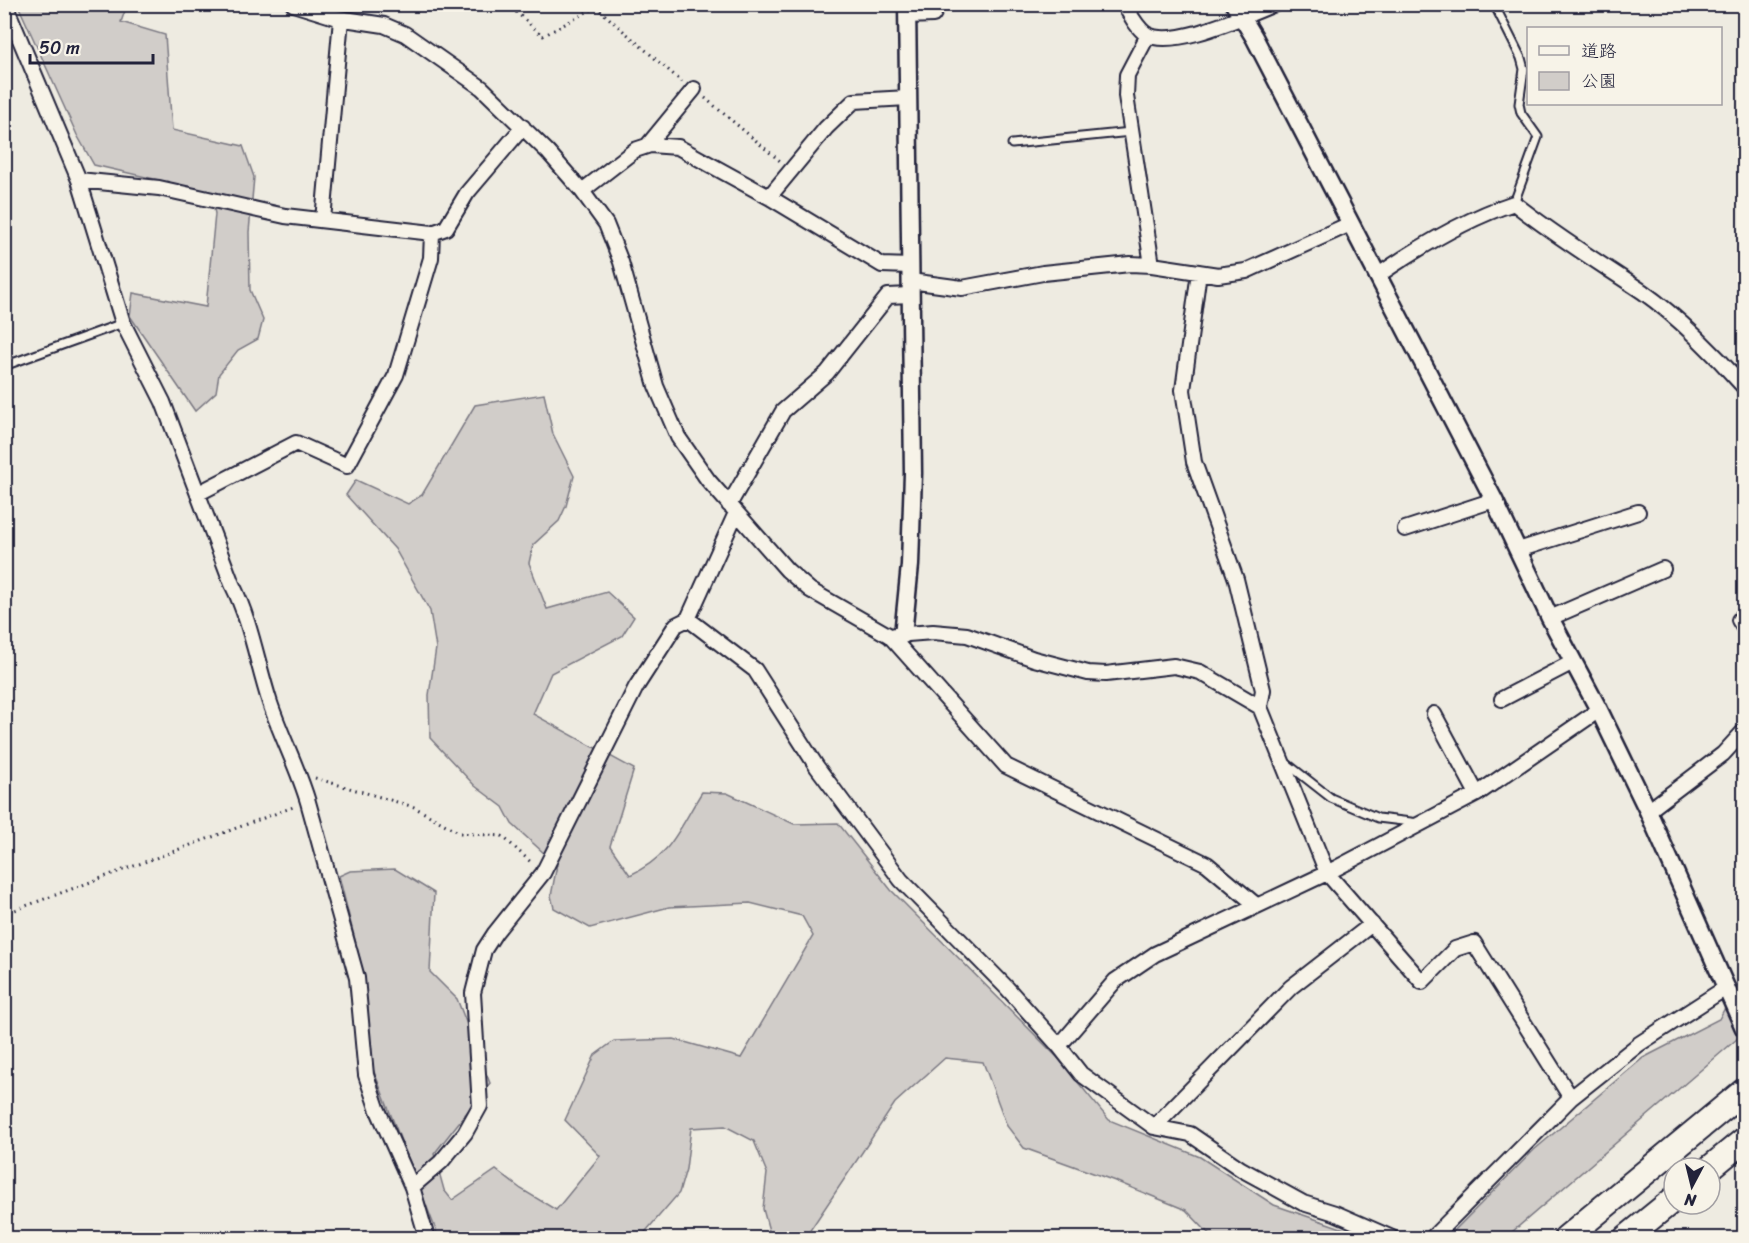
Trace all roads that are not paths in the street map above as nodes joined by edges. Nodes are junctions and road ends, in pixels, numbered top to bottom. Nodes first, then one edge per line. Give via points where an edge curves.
1 (4, 4) edge
2 (939, 4) edge
3 (1124, 4) edge
4 (1275, 4) edge
5 (1494, 4) edge
6 (297, 5) edge
7 (907, 10) edge
8 (1238, 11) edge
9 (341, 18) junction
10 (1148, 35) junction
11 (694, 89) road end
12 (908, 99) junction
13 (523, 127) junction
14 (1131, 132) junction
15 (1012, 144) dead end
16 (648, 145) junction
17 (79, 180) junction
18 (582, 191) junction
19 (769, 197) junction
20 (1514, 203) junction
21 (323, 220) junction
22 (1350, 224) junction
23 (432, 233) junction
24 (1152, 265) junction
25 (1199, 272) junction
26 (1377, 276) junction
27 (910, 280) junction
28 (123, 323) junction
29 (4, 366) edge
30 (1744, 387) edge
31 (199, 493) junction
32 (1494, 500) junction
33 (732, 509) junction
34 (1638, 512) dead end
35 (1405, 529) dead end
36 (1518, 550) junction
37 (1663, 569) dead end
38 (1744, 615) edge
39 (1550, 618) junction
40 (688, 619) junction
41 (1744, 628) edge
42 (897, 635) junction
43 (1573, 662) junction
44 (1502, 699) dead end
45 (1260, 707) junction
46 (1599, 710) junction
47 (1434, 714) dead end
48 (1744, 731) edge
49 (1280, 758) junction
50 (1476, 794) junction
51 (1648, 811) junction
52 (1421, 823) junction
53 (1328, 873) junction
54 (1256, 905) junction
55 (1372, 924) junction
56 (1727, 987) junction
57 (1744, 1028) edge
58 (1059, 1046) junction
59 (1744, 1091) edge
60 (1571, 1098) junction
61 (1154, 1127) junction
62 (1744, 1140) edge
63 (1722, 1158) edge
64 (412, 1187) junction
65 (1662, 1209) edge
66 (427, 1239) edge
67 (1392, 1239) edge
68 (1432, 1239) edge
69 (1566, 1239) edge
70 (1626, 1239) edge

1 - 17 street
2 - 7 street via 933,15
3 - 10 street
4 - 8 street
5 - 20 lane via 1521,58 1524,69 1519,104 1538,137
6 - 9 street
7 - 12 street
8 - 10 street via 1181,38
8 - 22 street
9 - 13 street via 384,25 405,34 482,88
9 - 21 street
10 - 14 street via 1127,75
11 - 16 street
12 - 19 street via 854,101 826,128
12 - 27 street
13 - 18 street
13 - 23 street via 467,193 446,228
14 - 15 lane
14 - 24 street
16 - 18 street via 635,150
16 - 19 street via 678,147
17 - 21 street via 159,188 232,206
17 - 28 street
18 - 33 street via 606,224 621,262 656,386 678,437
19 - 27 street
20 - 26 street via 1410,253
20 - 30 street via 1608,272 1644,293
21 - 23 street
22 - 25 street via 1246,271 1218,275
22 - 26 street
23 - 31 street via 431,258 396,375 348,466 296,443
24 - 25 street
24 - 27 street via 1042,273 962,288
25 - 45 street via 1183,390 1194,462 1236,579 1263,690
26 - 32 street
27 - 33 street via 888,296 827,373 783,411
27 - 42 street via 912,520
28 - 29 lane
28 - 31 street via 163,402
31 - 64 street via 244,609 277,723 300,773 357,978 366,1075
32 - 35 street
32 - 36 street
33 - 40 street
33 - 42 street via 810,590
34 - 36 street
36 - 39 street
37 - 39 street
38 - 41 street via 1739,620
39 - 43 street
40 - 58 street via 755,670 816,767 901,879
40 - 64 street via 676,625 636,687 543,873 484,950 473,993 480,1106 465,1133 441,1162
42 - 45 street via 967,635 1088,673 1174,666 1200,672
42 - 54 street via 1006,766 1207,864
43 - 44 street
43 - 46 street
45 - 49 street
46 - 50 street
46 - 51 street
47 - 50 street
48 - 51 street via 1723,754
49 - 52 lane via 1331,798 1378,818
49 - 53 street
50 - 52 street
51 - 56 street
52 - 53 street
53 - 54 street
53 - 55 street
54 - 58 street via 1155,954 1115,981
55 - 60 street via 1422,982 1455,949 1474,943
55 - 61 street via 1291,987
56 - 57 street
56 - 60 street via 1639,1044
58 - 61 street via 1081,1074
59 - 69 highway
60 - 68 street
61 - 67 street via 1191,1134 1241,1169 1303,1203
62 - 63 highway
64 - 66 street
65 - 70 highway

